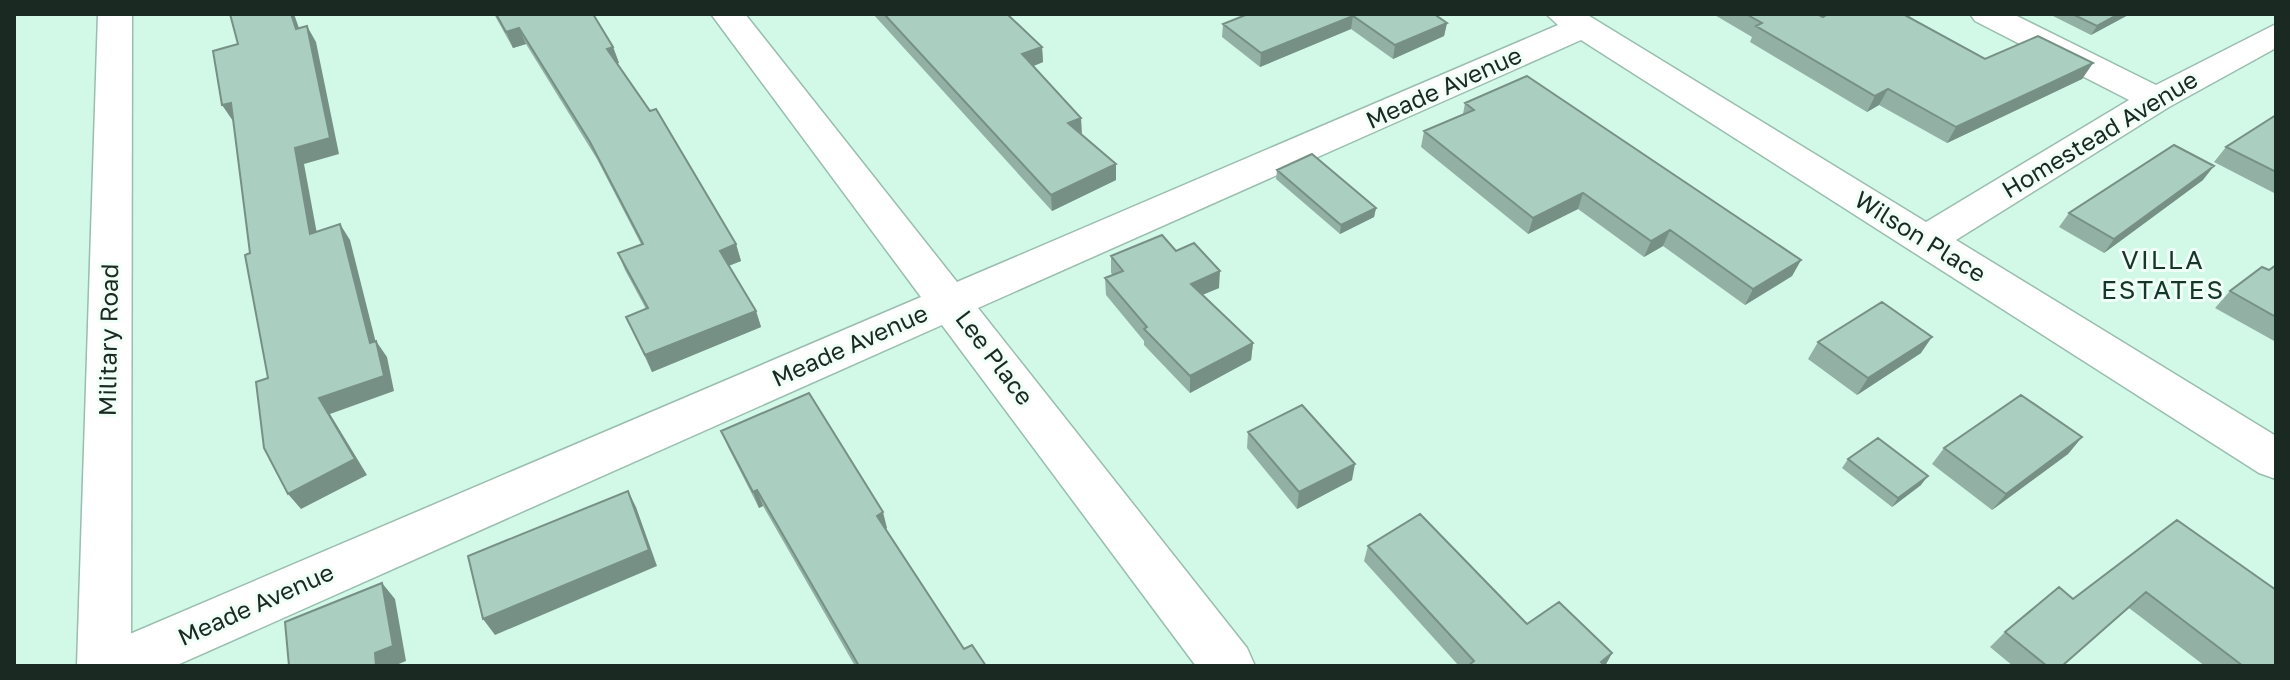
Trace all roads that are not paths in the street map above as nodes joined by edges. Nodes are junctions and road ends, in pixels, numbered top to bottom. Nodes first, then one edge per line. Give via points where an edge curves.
1 (115, 14) edge
2 (728, 14) edge
3 (1987, 14) edge
4 (1573, 20) edge
5 (2276, 34) edge
6 (2156, 99) junction
7 (1926, 240) junction
8 (951, 302) junction
9 (2276, 460) edge
10 (104, 666) edge
11 (116, 666) edge
12 (1228, 666) edge

1 - 10 street, Military Road
2 - 8 street, Lee Place
3 - 6 street
4 - 7 street, Wilson Place
4 - 8 street, Meade Avenue
5 - 6 street, Homestead Avenue
6 - 7 street, Homestead Avenue
7 - 9 street, Wilson Place
8 - 11 street, Meade Avenue
8 - 12 street, Lee Place

